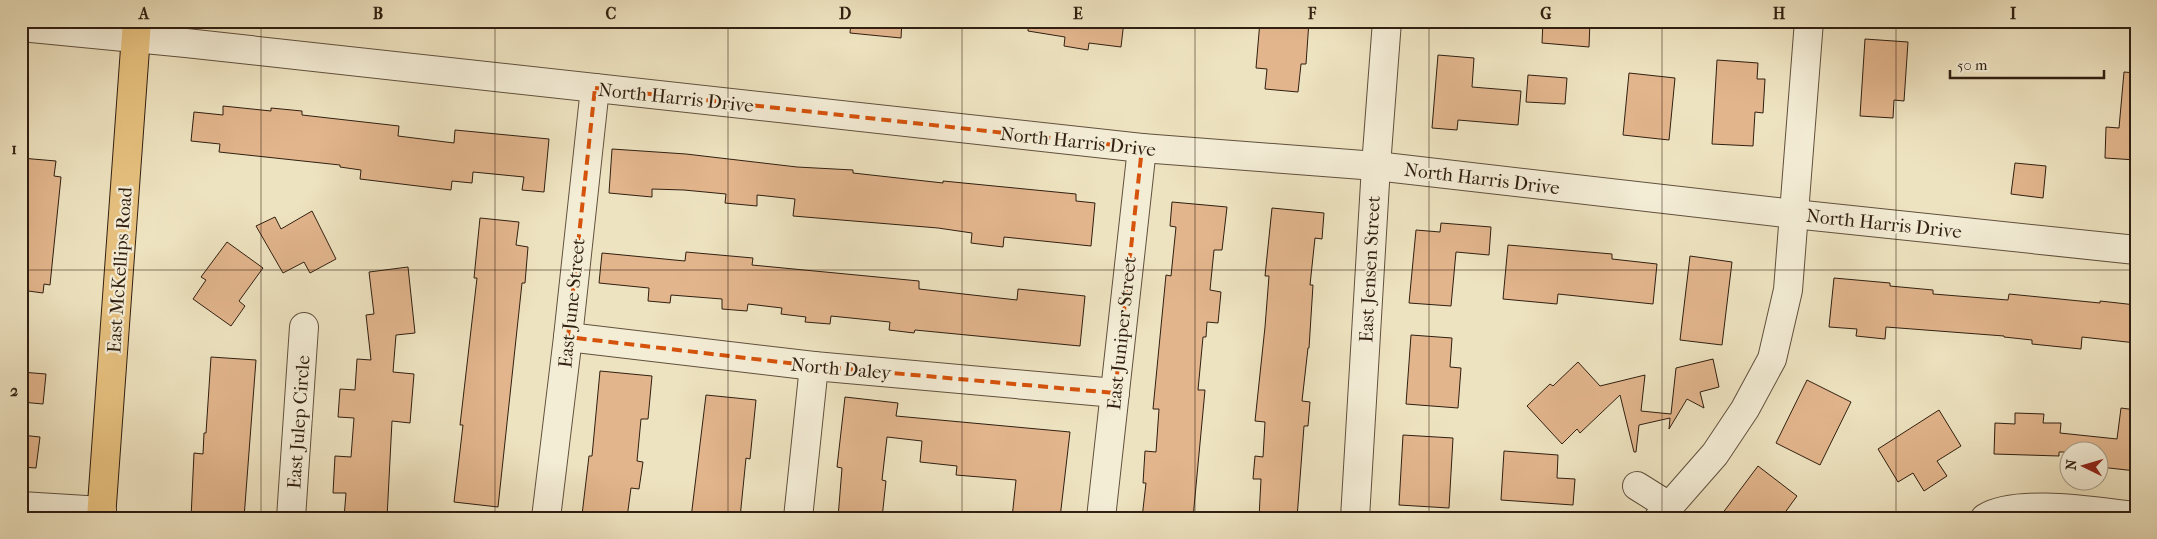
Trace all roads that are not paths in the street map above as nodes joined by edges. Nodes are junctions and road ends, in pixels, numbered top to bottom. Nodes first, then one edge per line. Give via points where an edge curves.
1 (1387, 21) edge
2 (1809, 21) edge
3 (21, 27) edge
4 (136, 29) edge
5 (595, 88) junction
6 (1142, 148) junction
7 (1376, 166) junction
8 (1794, 214) junction
9 (2136, 250) edge
10 (304, 327) dead end
11 (568, 337) junction
12 (814, 366) junction
13 (1115, 393) junction
14 (1637, 486) dead end
15 (21, 506) edge
16 (1664, 512) edge
17 (102, 515) edge
18 (2136, 516) edge
19 (291, 518) edge
20 (546, 518) edge
21 (798, 518) edge
22 (1101, 518) edge
23 (1355, 518) edge
24 (1985, 518) edge

1 - 7 street, East Jensen Street
2 - 8 street
3 - 4 street, North Harris Drive
4 - 5 street, North Harris Drive
4 - 17 main road, East McKellips Road
5 - 6 street, North Harris Drive
5 - 11 street, East June Street
6 - 7 street, North Harris Drive
6 - 13 street, East Juniper Street
7 - 8 street, North Harris Drive
7 - 23 street, East Jensen Street
8 - 9 street, North Harris Drive
8 - 16 street via 1788,290 1772,359 1714,454
10 - 19 street, East Julep Circle
11 - 12 street, North Daley
11 - 20 street, East June Street
12 - 13 street, North Daley
12 - 21 street
13 - 22 street, East Juniper Street
14 - 16 street
15 - 17 street
18 - 24 street via 2038,507 1994,513

